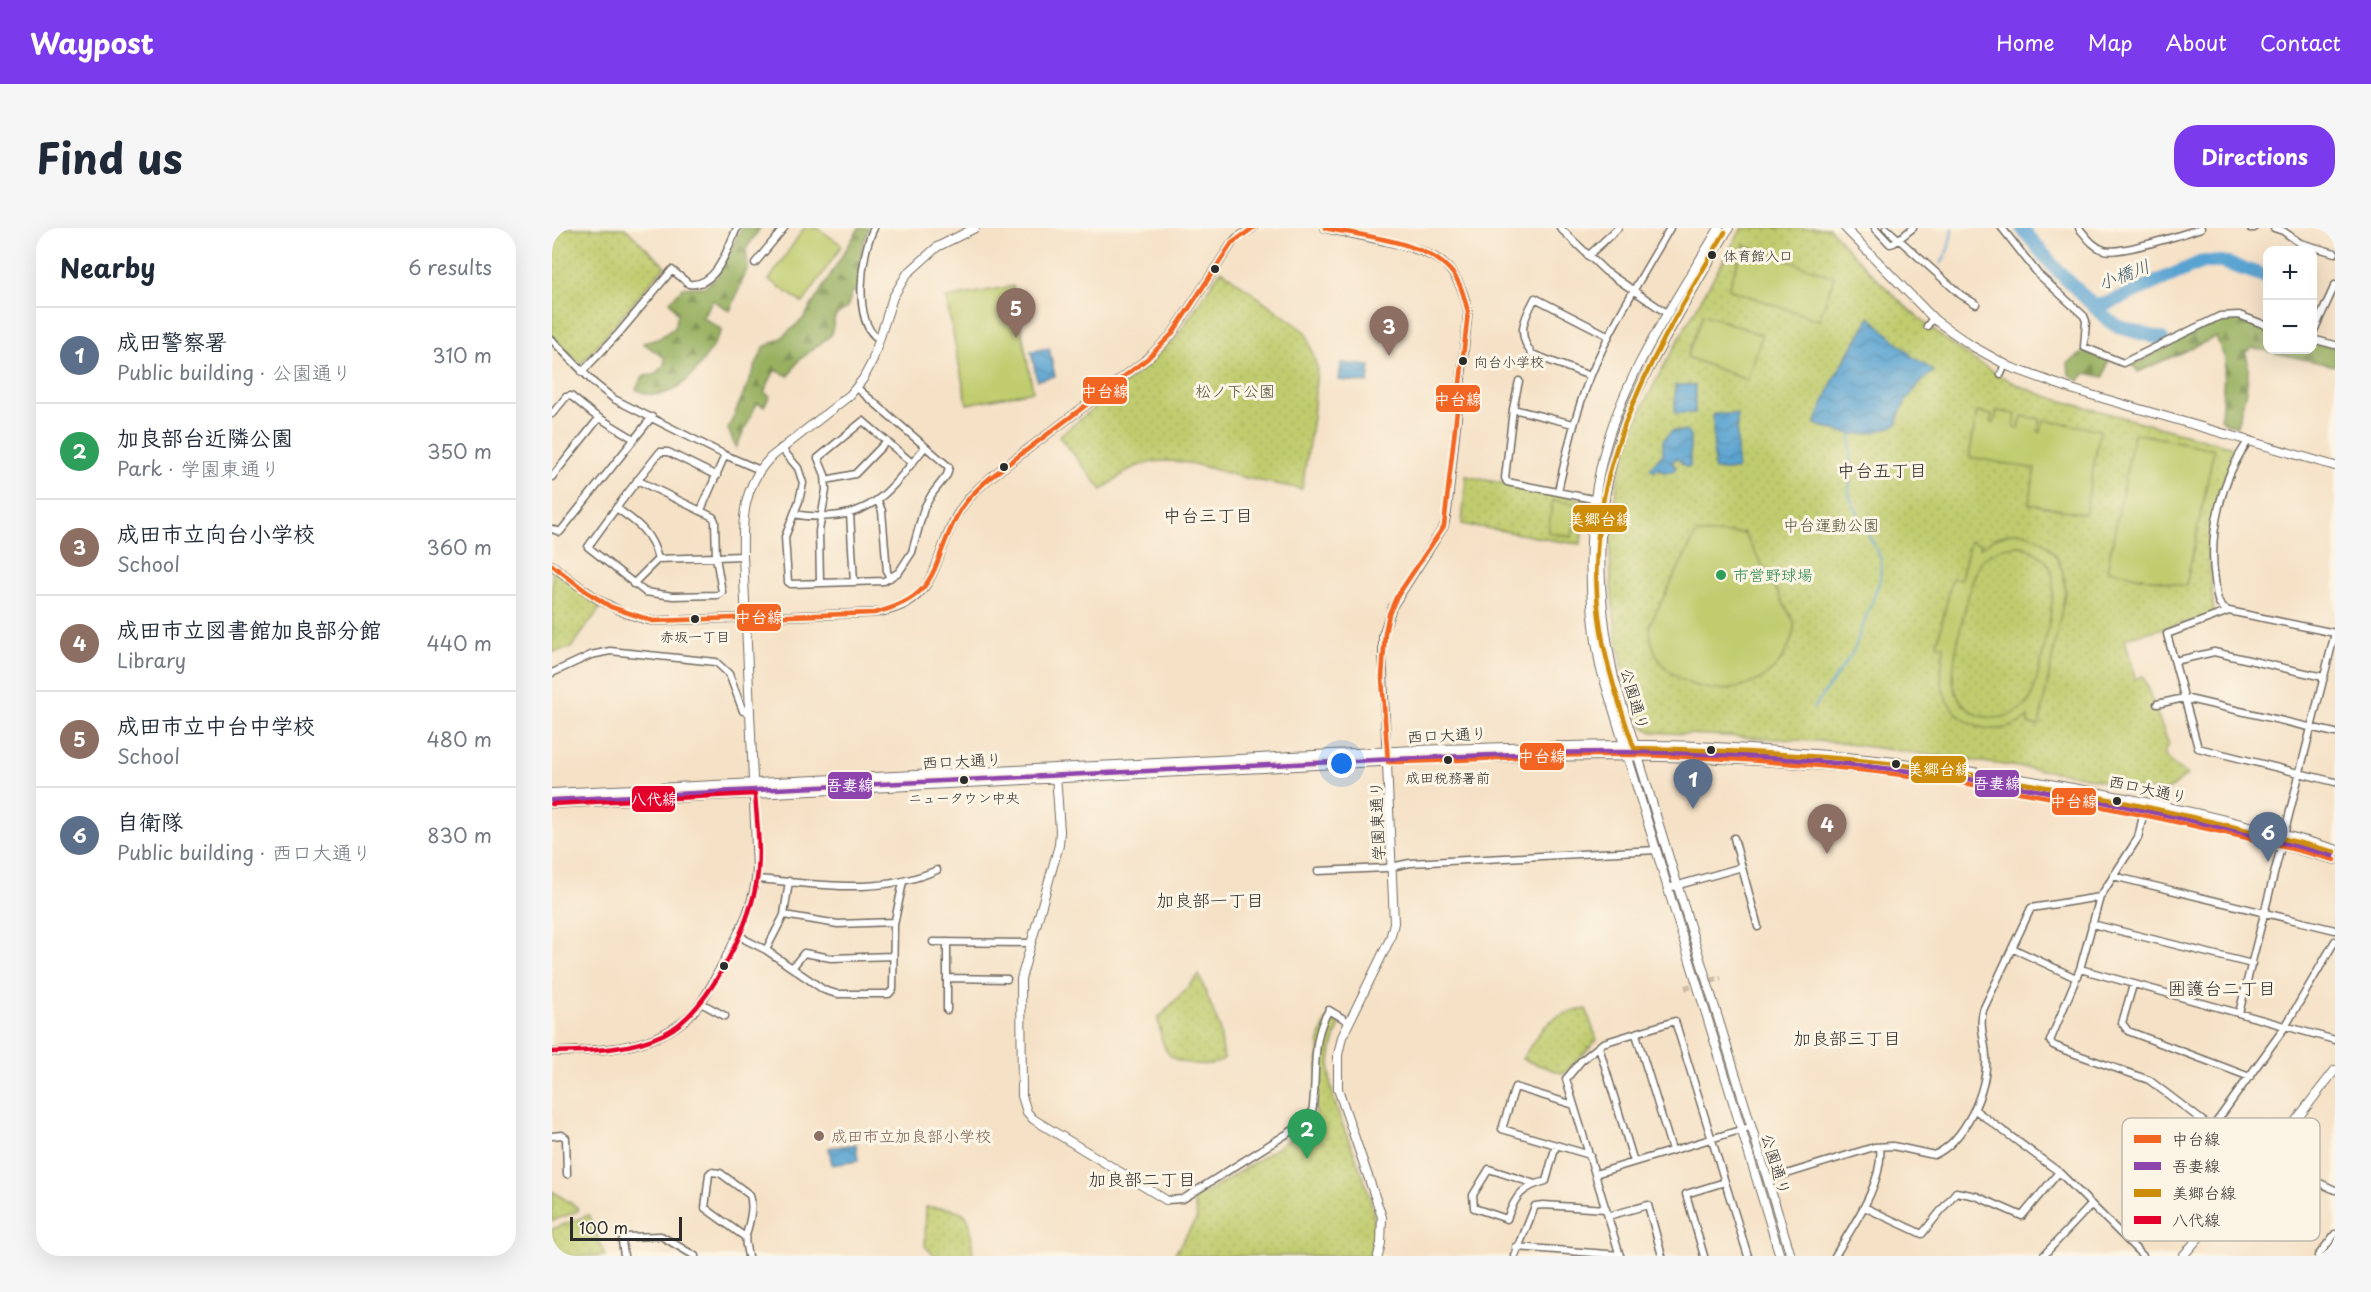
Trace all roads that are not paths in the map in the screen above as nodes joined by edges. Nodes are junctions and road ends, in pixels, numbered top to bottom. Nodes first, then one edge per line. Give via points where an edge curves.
1 (737, 228) edge
2 (784, 228) edge
3 (874, 228) edge
4 (975, 228) edge
5 (1236, 228) edge
6 (1253, 228) edge
7 (1326, 228) edge
8 (1560, 228) edge
9 (1618, 228) edge
10 (1670, 228) edge
11 (1719, 228) edge
12 (1729, 228) edge
13 (1845, 228) edge
14 (1875, 228) edge
15 (1886, 228) edge
16 (1913, 228) edge
17 (2002, 228) edge
18 (2079, 228) edge
19 (2201, 228) edge
20 (2274, 228) edge
21 (1237, 238) junction
22 (1899, 239) junction
23 (2335, 253) edge
24 (1588, 256) junction
25 (755, 263) dead end
26 (2335, 285) edge
27 (1633, 292) junction
28 (1976, 304) dead end
29 (1668, 314) junction
30 (1933, 318) junction
31 (2263, 324) edge
32 (1927, 327) dead end
33 (2317, 328) edge
34 (1609, 336) junction
35 (2317, 338) edge
36 (879, 339) junction
37 (552, 340) edge
38 (2335, 345) edge
39 (2005, 364) junction
40 (582, 372) junction
41 (2001, 374) dead end
42 (1590, 376) junction
43 (1519, 381) dead end
44 (856, 387) junction
45 (1513, 409) junction
46 (552, 414) edge
47 (652, 417) junction
48 (599, 418) junction
49 (1573, 424) junction
50 (634, 439) junction
51 (2249, 440) junction
52 (886, 441) junction
53 (925, 447) junction
54 (781, 448) junction
55 (725, 455) junction
56 (912, 463) junction
57 (2335, 466) edge
58 (760, 470) junction
59 (717, 476) junction
60 (552, 477) edge
61 (638, 480) junction
62 (826, 480) junction
63 (1558, 491) junction
64 (1595, 500) junction
65 (878, 501) junction
66 (1604, 501) junction
67 (616, 508) junction
68 (701, 510) junction
69 (794, 514) junction
70 (850, 514) junction
71 (820, 517) junction
72 (552, 528) edge
73 (743, 556) junction
74 (716, 557) junction
75 (658, 559) junction
76 (552, 565) edge
77 (890, 578) junction
78 (854, 582) junction
79 (820, 583) junction
80 (633, 584) junction
81 (2229, 611) junction
82 (746, 618) junction
83 (2335, 633) edge
84 (2175, 661) junction
85 (552, 673) edge
86 (2323, 677) junction
87 (2184, 698) junction
88 (2157, 704) dead end
89 (750, 713) junction
90 (2311, 727) junction
91 (2335, 733) edge
92 (1625, 745) junction
93 (1634, 745) junction
94 (1387, 751) junction
95 (1628, 755) junction
96 (1637, 755) junction
97 (1388, 762) junction
98 (1056, 769) junction
99 (2299, 773) junction
100 (1056, 779) junction
101 (2335, 782) edge
102 (754, 785) junction
103 (2087, 790) junction
104 (552, 793) edge
105 (755, 795) junction
106 (2146, 802) junction
107 (2085, 803) junction
108 (552, 804) edge
109 (2143, 814) junction
110 (2284, 835) junction
111 (1734, 838) dead end
112 (2281, 846) junction
113 (2335, 849) edge
114 (1657, 850) junction
115 (2335, 860) edge
116 (1392, 866) junction
117 (1742, 867) junction
118 (937, 870) dead end
119 (1318, 871) dead end
120 (2113, 876) junction
121 (757, 879) junction
122 (789, 881) junction
123 (903, 882) junction
124 (1677, 886) junction
125 (1668, 888) junction
126 (2100, 897) junction
127 (2265, 914) junction
128 (784, 915) junction
129 (894, 922) junction
130 (2092, 924) junction
131 (1758, 927) dead end
132 (2335, 930) edge
133 (738, 934) junction
134 (2335, 940) edge
135 (933, 942) dead end
136 (946, 942) junction
137 (1031, 944) junction
138 (2012, 948) junction
139 (766, 950) junction
140 (893, 956) junction
141 (2252, 963) junction
142 (792, 968) junction
143 (2080, 969) junction
144 (947, 978) junction
145 (2076, 978) junction
146 (1007, 979) dead end
147 (2133, 985) junction
148 (701, 1003) junction
149 (947, 1010) dead end
150 (2239, 1013) junction
151 (726, 1016) dead end
152 (1348, 1022) junction
153 (2285, 1027) junction
154 (1636, 1034) junction
155 (2335, 1040) edge
156 (1599, 1047) junction
157 (552, 1052) edge
158 (2335, 1070) edge
159 (2250, 1077) junction
160 (1574, 1105) junction
161 (1975, 1110) junction
162 (2199, 1118) edge
163 (2219, 1118) edge
164 (2298, 1118) edge
165 (1750, 1127) junction
166 (1741, 1130) junction
167 (552, 1136) edge
168 (1712, 1138) junction
169 (1556, 1145) junction
170 (1880, 1147) junction
171 (1672, 1150) junction
172 (1590, 1155) junction
173 (1634, 1162) junction
174 (2059, 1172) junction
175 (567, 1174) dead end
176 (1595, 1174) junction
177 (1767, 1180) junction
178 (1725, 1182) junction
179 (2320, 1183) edge
180 (1534, 1184) junction
181 (2335, 1190) edge
182 (1166, 1200) joint
183 (2091, 1205) junction
184 (1864, 1207) junction
185 (1607, 1213) junction
186 (2335, 1234) edge
187 (2122, 1235) edge
188 (745, 1237) junction
189 (2128, 1241) edge
190 (2196, 1241) edge
191 (1516, 1247) junction
192 (1620, 1255) edge
193 (624, 1256) edge
194 (695, 1256) edge
195 (748, 1256) edge
196 (1378, 1256) edge
197 (1515, 1256) edge
198 (1662, 1256) edge
199 (1704, 1256) edge
200 (1748, 1256) edge
201 (1780, 1256) edge
202 (1791, 1256) edge
203 (1835, 1256) edge
204 (2043, 1256) edge
205 (2143, 1256) edge
206 (2183, 1256) edge
207 (2318, 1256) edge

1 - 40 street via 707,282 689,284 672,270
2 - 25 street
3 - 36 street via 867,251 862,311 871,333
4 - 36 street via 937,247 907,274 897,288
5 - 21 street
6 - 21 street
7 - 94 street, 学園東通り via 1424,251 1437,258 1456,276 1468,312 1444,526 1395,600 1383,635
8 - 24 street
9 - 24 street
10 - 27 street
11 - 29 street, 公園通り
12 - 66 street, 公園通り via 1638,390 1621,431
13 - 30 street
14 - 22 street via 1886,242
15 - 22 street
16 - 22 street
17 - 31 street via 2038,274 2084,316 2087,350 2123,363 2220,315 2239,315
18 - 19 street via 2090,241 2107,251
20 - 23 street via 2300,243
21 - 82 street via 1172,334 1147,359 974,492 956,516 926,587 915,598 890,611 874,613
22 - 28 street
24 - 27 street
26 - 33 street
27 - 29 street
27 - 34 street
29 - 64 street, 公園通り via 1619,410 1603,456
30 - 32 street
30 - 39 street
34 - 42 street
34 - 42 street via 1535,298 1525,318 1522,328 1532,354
35 - 38 street
36 - 44 street via 872,362
37 - 40 street
39 - 41 street
39 - 51 street via 2060,386
40 - 47 street via 614,399
42 - 49 street
43 - 45 street
44 - 53 street
44 - 54 street
45 - 49 street
45 - 63 street via 1507,482
46 - 48 street via 568,395
47 - 50 street
47 - 55 street
48 - 50 street
48 - 60 street
49 - 63 street
50 - 72 street via 560,532
51 - 57 street
51 - 81 street via 2230,476 2214,530 2212,559 2217,601
52 - 56 street
52 - 62 street via 855,474
52 - 62 street via 863,421 818,458
53 - 56 street
53 - 77 street via 949,471 924,508 912,552
54 - 58 street
54 - 69 street via 802,478
55 - 58 street
55 - 59 street
56 - 65 street
58 - 73 street via 744,508
59 - 61 street via 663,451
59 - 68 street
61 - 67 street
61 - 68 street
62 - 71 street
63 - 64 street
64 - 66 street
64 - 92 street, 公園通り via 1589,567 1593,627 1600,666
65 - 70 street
65 - 77 street
66 - 93 street, 公園通り via 1600,545 1602,615 1614,678
67 - 75 street via 651,537
67 - 80 street via 588,547
68 - 74 street via 715,521
69 - 71 street
69 - 79 street via 785,537 786,580 791,584
70 - 71 street
70 - 78 street
71 - 79 street
73 - 74 street
73 - 82 street
74 - 75 street
74 - 80 street via 722,592 718,595 659,595
75 - 80 street
76 - 82 street via 602,603 633,617 652,621
77 - 78 street
78 - 79 street
81 - 83 street
81 - 84 street via 2167,634
82 - 89 street
83 - 86 street
84 - 86 street via 2214,652
84 - 87 street
85 - 89 street via 609,651 716,662 729,674 742,711
86 - 90 street
87 - 88 street
87 - 90 street
87 - 99 street via 2199,748
89 - 102 street
90 - 91 street
90 - 99 street
92 - 93 street, 西口大通り
92 - 94 street, 西口大通り
92 - 95 street, 公園通り
93 - 96 street, 公園通り
93 - 103 street, 西口大通り via 1856,757
94 - 97 street, 学園東通り
94 - 98 street, 西口大通り
95 - 96 street, 西口大通り
95 - 97 street, 西口大通り
95 - 114 street, 公園通り
96 - 107 street, 西口大通り via 1863,769
96 - 124 street, 公園通り
97 - 100 street, 西口大通り
97 - 116 street, 学園東通り
98 - 100 street
98 - 102 street, 西口大通り
99 - 101 street
99 - 110 street
100 - 105 street, 西口大通り
100 - 137 street via 1059,845
102 - 104 street, 西口大通り
102 - 105 street
103 - 106 street, 西口大通り
103 - 107 street
105 - 108 street, 西口大通り
105 - 121 street
106 - 109 street
106 - 110 street, 西口大通り
107 - 109 street, 西口大通り
109 - 112 street, 西口大通り
109 - 120 street via 2138,838
110 - 112 street
110 - 113 street, 西口大通り
111 - 117 street
112 - 115 street, 西口大通り
112 - 127 street
114 - 116 street
114 - 125 street, 公園通り
116 - 119 street
116 - 152 street, 学園東通り via 1394,923 1390,939
117 - 124 street
117 - 131 street
118 - 123 street
120 - 126 street
120 - 127 street
121 - 122 street
121 - 133 street via 752,903
122 - 123 street via 834,887
122 - 128 street
123 - 129 street
124 - 125 street
124 - 165 street, 公園通り
125 - 166 street, 公園通り
126 - 130 street
126 - 138 street via 2031,908
127 - 132 street
127 - 141 street
128 - 129 street via 838,924
128 - 139 street
129 - 140 street
130 - 141 street
130 - 143 street
133 - 139 street
133 - 148 street
134 - 153 street
135 - 136 street
136 - 137 street
136 - 144 street
137 - 182 street via 1021,982 1021,1080 1027,1112
138 - 145 street
138 - 161 street via 1980,1022 1986,1058
139 - 142 street
140 - 142 street via 831,958 804,953
140 - 142 street via 893,989 889,994 837,994
141 - 150 street
143 - 145 street
143 - 147 street
144 - 146 street
144 - 149 street
145 - 162 street via 2050,1041 2053,1045 2149,1080
147 - 150 street
147 - 159 street via 2122,1023 2128,1031
148 - 151 street
148 - 157 street via 676,1027 650,1040 622,1048
150 - 153 street
152 - 182 street via 1329,1010 1318,1029 1309,1120 1183,1199
152 - 196 street, 学園東通り via 1338,1055 1338,1089 1382,1217
153 - 155 street
153 - 159 street
154 - 156 street
154 - 168 street via 1675,1021
154 - 171 street
156 - 160 street via 1566,1079
156 - 173 street
158 - 164 street
159 - 163 street
160 - 169 street via 1515,1087 1502,1129
160 - 172 street
161 - 170 street via 1949,1145 1934,1155
161 - 174 street
165 - 166 street
165 - 177 street, 公園通り
166 - 168 street
166 - 201 street, 公園通り
167 - 175 street via 566,1138
168 - 171 street
168 - 178 street
169 - 172 street
169 - 180 street via 1546,1181
170 - 177 street
170 - 184 street via 1880,1171
171 - 173 street
172 - 176 street
173 - 176 street
174 - 183 street
174 - 184 street via 2022,1216 1956,1191 1922,1234
176 - 185 street
177 - 202 street, 公園通り
178 - 199 street via 1686,1194
178 - 200 street
179 - 181 street
180 - 180 street via 1489,1169 1473,1195 1474,1208 1507,1219 1512,1204 1526,1187
183 - 187 street
183 - 204 street
184 - 203 street
185 - 191 street via 1534,1206
185 - 192 street
185 - 198 street via 1648,1205
186 - 207 street
188 - 188 street via 705,1208 711,1172 720,1173 750,1195
188 - 195 street
189 - 205 street
190 - 206 street
191 - 192 street
191 - 197 street
193 - 194 street via 625,1237 657,1235

